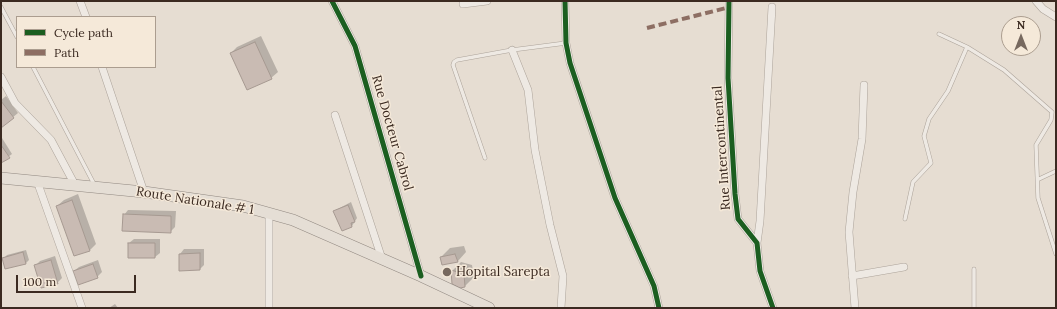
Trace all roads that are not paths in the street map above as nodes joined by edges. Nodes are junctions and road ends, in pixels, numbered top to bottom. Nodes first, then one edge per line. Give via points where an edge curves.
1 (80, 1) edge
2 (332, 1) edge
3 (487, 1) edge
4 (565, 1) edge
5 (729, 1) edge
6 (1036, 1) edge
7 (463, 4) dead end
8 (1, 7) edge
9 (772, 7) dead end
10 (86, 16) edge
11 (1056, 17) edge
12 (939, 34) dead end
13 (16, 35) edge
14 (566, 43) junction
15 (967, 47) junction
16 (512, 50) junction
17 (33, 68) edge
18 (102, 68) edge
19 (1, 77) edge
20 (864, 85) dead end
21 (336, 115) dead end
22 (485, 158) dead end
23 (1056, 171) edge
24 (1, 178) edge
25 (1039, 179) junction
26 (37, 181) junction
27 (75, 185) junction
28 (96, 187) junction
29 (144, 192) junction
30 (269, 214) junction
31 (905, 219) dead end
32 (757, 243) junction
33 (1056, 254) edge
34 (382, 259) junction
35 (904, 268) dead end
36 (974, 270) dead end
37 (421, 276) junction
38 (852, 276) junction
39 (82, 308) edge
40 (269, 308) edge
41 (489, 308) edge
42 (562, 308) edge
43 (659, 308) edge
44 (773, 308) edge
45 (855, 308) edge
46 (974, 308) edge

1 - 10 street
2 - 37 street, Rue Docteur Cabrol via 356,46
3 - 7 street
4 - 14 street
5 - 32 street, Rue Intercontinental via 728,78 735,194 738,219
6 - 11 street
8 - 13 lane
9 - 32 street
12 - 15 lane
14 - 16 lane
14 - 43 street via 615,198 654,286
15 - 25 lane via 1004,70 1052,112 1051,120 1036,145
15 - 31 lane via 948,91 929,119 924,136 932,163 913,182
16 - 22 lane via 457,60 453,65
16 - 42 street via 528,90 535,150 563,276
17 - 28 lane
18 - 29 street
19 - 27 street via 15,103 51,140
20 - 38 street via 862,139 849,232
21 - 34 street
23 - 25 lane
24 - 26 main road, Route Nationale # 1
25 - 33 lane via 1038,198
26 - 27 main road, Route Nationale # 1
26 - 39 street
27 - 28 main road, Route Nationale # 1
28 - 29 main road, Route Nationale # 1
29 - 30 main road, Route Nationale # 1 via 243,206
30 - 34 main road, Route Nationale # 1 via 293,220
30 - 40 street
32 - 44 street via 760,271
34 - 37 main road, Route Nationale # 1
35 - 38 street
36 - 46 lane
37 - 41 main road, Route Nationale # 1
38 - 45 street

